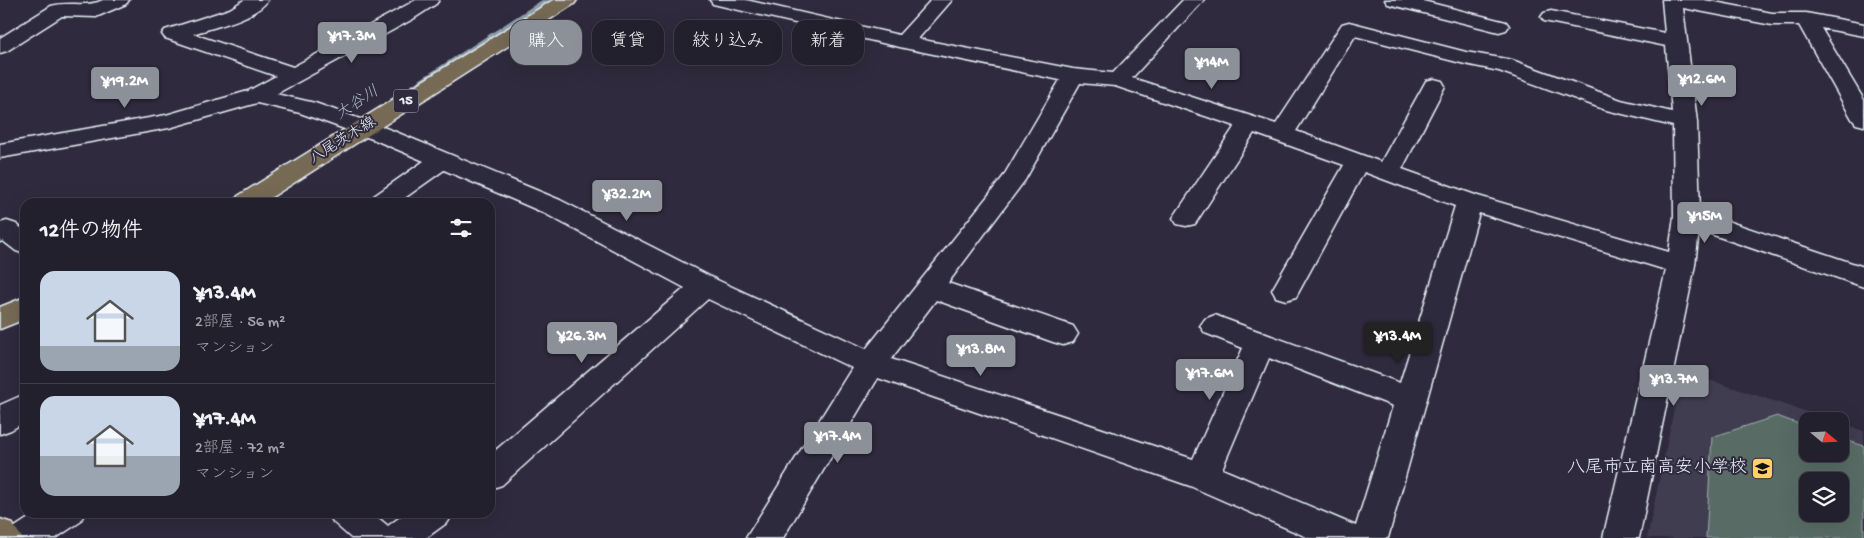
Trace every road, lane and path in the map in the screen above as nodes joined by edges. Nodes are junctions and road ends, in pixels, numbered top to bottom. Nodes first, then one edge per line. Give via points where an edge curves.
1 (119, 0) edge
2 (258, 0) edge
3 (429, 0) edge
4 (567, 0) edge
5 (720, 0) edge
6 (942, 0) edge
7 (1194, 0) edge
8 (1395, 0) edge
9 (1672, 0) edge
10 (1551, 17) dead end
11 (1806, 19) junction
12 (1499, 26) dead end
13 (1864, 30) edge
14 (904, 42) junction
15 (1676, 42) junction
16 (0, 47) edge
17 (294, 75) junction
18 (1073, 76) junction
19 (1118, 80) junction
20 (1434, 86) dead end
21 (256, 96) junction
22 (1864, 119) edge
23 (1685, 122) junction
24 (1249, 123) junction
25 (363, 128) junction
26 (1282, 134) junction
27 (0, 151) edge
28 (443, 159) junction
29 (1358, 162) junction
30 (1388, 172) junction
31 (253, 198) edge
32 (389, 198) edge
33 (1469, 202) junction
34 (1186, 218) dead end
35 (1686, 218) junction
36 (0, 233) edge
37 (20, 241) edge
38 (1681, 265) junction
39 (1864, 277) edge
40 (705, 286) junction
41 (930, 287) junction
42 (1286, 290) dead end
43 (20, 309) edge
44 (0, 319) edge
45 (1215, 326) dead end
46 (1063, 334) dead end
47 (1260, 344) junction
48 (871, 364) junction
49 (1411, 400) junction
50 (20, 409) edge
51 (0, 421) edge
52 (495, 471) edge
53 (1202, 476) junction
54 (59, 518) edge
55 (352, 518) edge
56 (427, 518) edge
57 (0, 534) edge
58 (4, 538) edge
59 (27, 538) edge
60 (377, 538) edge
61 (398, 538) edge
62 (764, 538) edge
63 (1347, 538) edge
64 (1370, 538) edge
65 (1621, 538) edge

1 - 16 street via 96,11 58,10
2 - 17 street via 237,13 172,34
3 - 17 street
4 - 25 main road, 八尾茨木線 / 15
5 - 14 street
6 - 14 street
7 - 19 street
8 - 12 street
9 - 11 street via 1772,19
9 - 15 street
10 - 15 street
11 - 13 street
11 - 22 street
14 - 18 street
15 - 23 street
17 - 21 street
18 - 19 street
18 - 41 street via 1013,180
19 - 24 street
20 - 30 street
21 - 25 street via 307,108
21 - 27 street via 169,121
23 - 26 street via 1614,105 1504,65 1349,28
23 - 35 street
24 - 26 street
24 - 34 street
25 - 28 street
25 - 31 main road, 八尾茨木線 / 15
26 - 29 street
28 - 32 street
28 - 40 street via 551,206
29 - 30 street
29 - 42 street
30 - 33 street
33 - 38 street
33 - 49 street
35 - 38 street
35 - 39 street
36 - 37 street via 7,230
38 - 65 street
40 - 48 street
40 - 52 street
41 - 46 street
41 - 48 street
43 - 44 main road
45 - 47 street
47 - 49 street
47 - 53 street
48 - 53 street
48 - 62 street
49 - 64 street
50 - 51 street
53 - 63 street
54 - 59 street
55 - 60 street
56 - 61 street
57 - 58 main road

